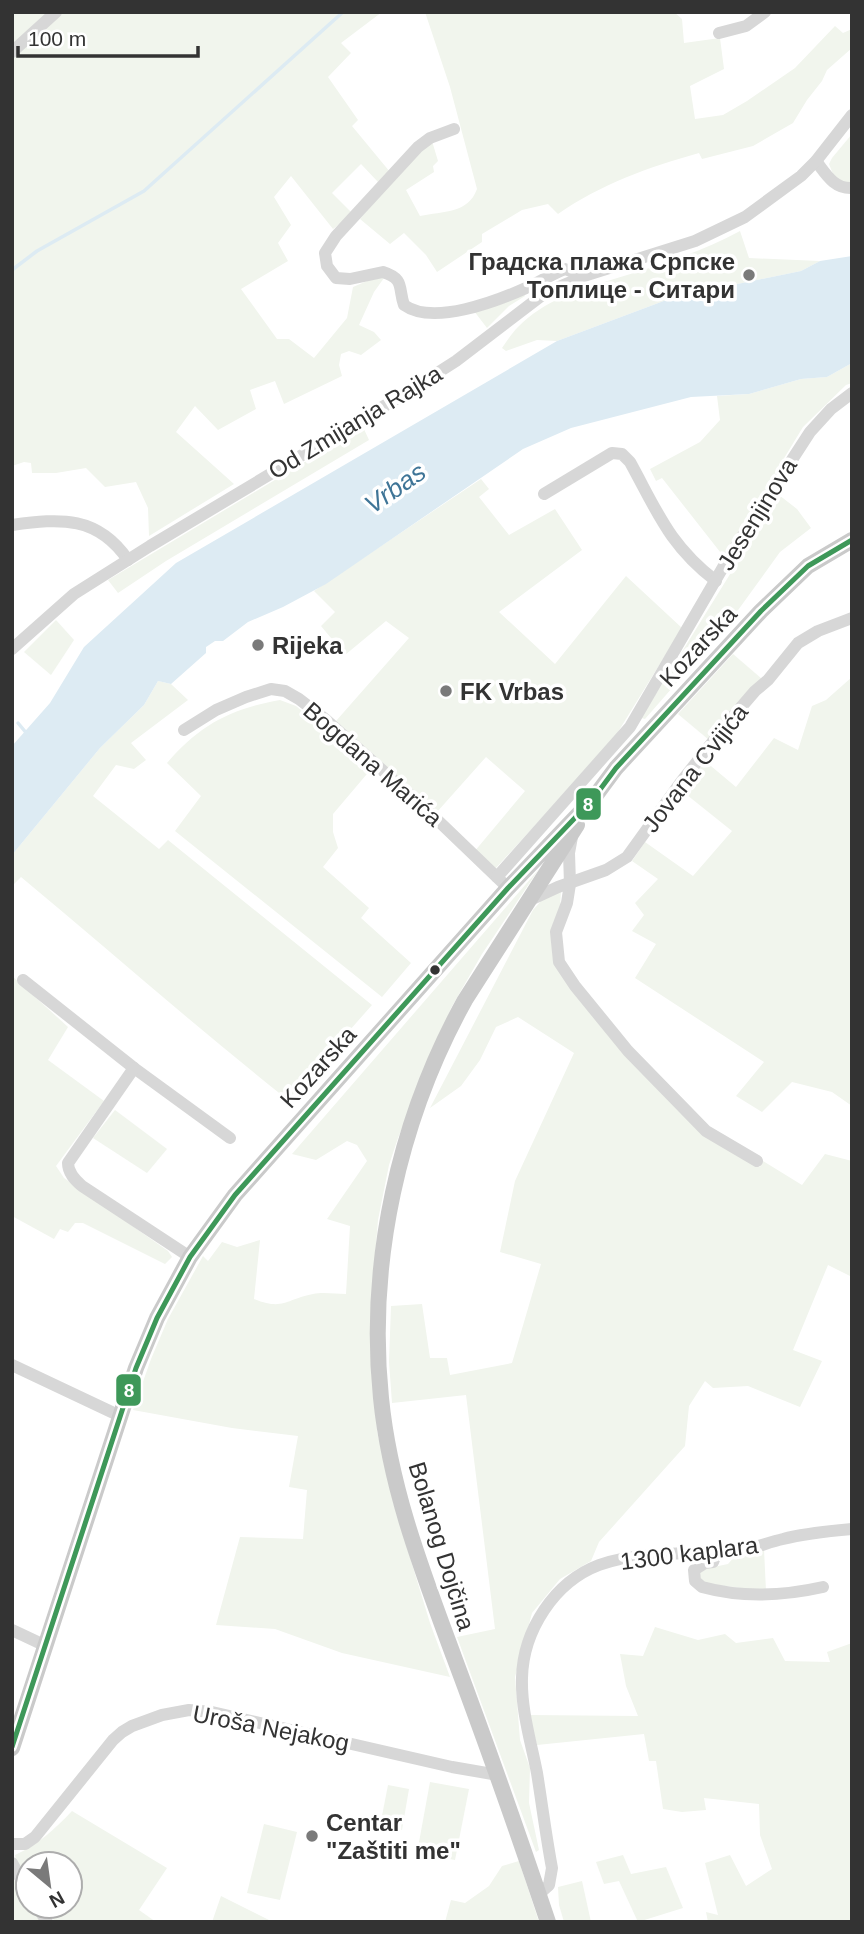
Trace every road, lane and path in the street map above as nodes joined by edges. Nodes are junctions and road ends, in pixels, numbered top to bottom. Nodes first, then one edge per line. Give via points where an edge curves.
1 (56, 12) edge
2 (765, 12) edge
3 (719, 33) dead end
4 (12, 52) edge
5 (852, 115) edge
6 (454, 129) dead end
7 (816, 161) junction
8 (852, 188) edge
9 (577, 279) junction
10 (852, 393) edge
11 (544, 494) dead end
12 (12, 525) edge
13 (852, 540) edge
14 (128, 559) junction
15 (716, 581) junction
16 (852, 618) edge
17 (12, 649) edge
18 (184, 730) dead end
19 (593, 799) junction
20 (574, 830) junction
21 (503, 883) junction
22 (570, 884) junction
23 (527, 903) junction
24 (23, 980) dead end
25 (134, 1068) junction
26 (230, 1138) dead end
27 (757, 1161) dead end
28 (190, 1257) junction
29 (12, 1366) edge
30 (120, 1416) junction
31 (852, 1529) edge
32 (718, 1552) junction
33 (823, 1587) dead end
34 (12, 1630) edge
35 (46, 1646) junction
36 (12, 1748) edge
37 (498, 1774) junction
38 (12, 1844) edge
39 (539, 1894) junction
40 (548, 1922) edge

1 - 4 street
2 - 3 street via 746,26
5 - 7 street, Od Zmijanja Rajka
6 - 9 street, Od Zmijanja Rajka via 418,147 336,236 326,253 332,275 340,279 390,274 400,282 404,305 442,313 517,292 565,269
7 - 8 street via 835,184
7 - 9 street, Od Zmijanja Rajka via 729,226
9 - 14 street, Od Zmijanja Rajka via 534,300 406,393
10 - 15 street, Jesenjinova via 810,432
11 - 15 street via 612,453 622,454 664,528
12 - 14 street via 89,525 115,542
13 - 19 main road, Kozarska via 789,582 616,768
14 - 17 street, Od Zmijanja Rajka via 74,594
15 - 21 street, Jesenjinova via 630,727
16 - 22 street, Jovana Cvijića via 798,643 730,720 627,857
18 - 21 street, Bogdana Marića via 246,697 271,689 285,691 335,728
19 - 20 main road, Bolanog Dojčina
19 - 21 main road, Kozarska
20 - 22 street
20 - 23 main road, Bolanog Dojčina
21 - 28 main road, Kozarska via 235,1195
22 - 23 street, Jovana Cvijića
22 - 27 street via 556,932 559,962 575,986 628,1051 706,1132
23 - 37 main road, Bolanog Dojčina via 450,1028 415,1113 391,1198 379,1333 381,1399 403,1515
24 - 25 street
25 - 26 street
25 - 28 street via 68,1168 82,1186
28 - 30 main road, Kozarska via 156,1318
29 - 30 street
30 - 35 main road, Kozarska
31 - 32 street, 1300 kaplara
32 - 33 street via 713,1562 694,1570 695,1581 702,1587 766,1595
32 - 39 street, 1300 kaplara via 598,1565 562,1588 536,1624 522,1677 552,1868 549,1885
34 - 35 street
35 - 36 main road, Kozarska
37 - 38 street, Uroša Nejakog via 212,1712 175,1712 132,1726 113,1740 35,1837 25,1844
37 - 39 main road, Bolanog Dojčina
39 - 40 main road, Bolanog Dojčina

